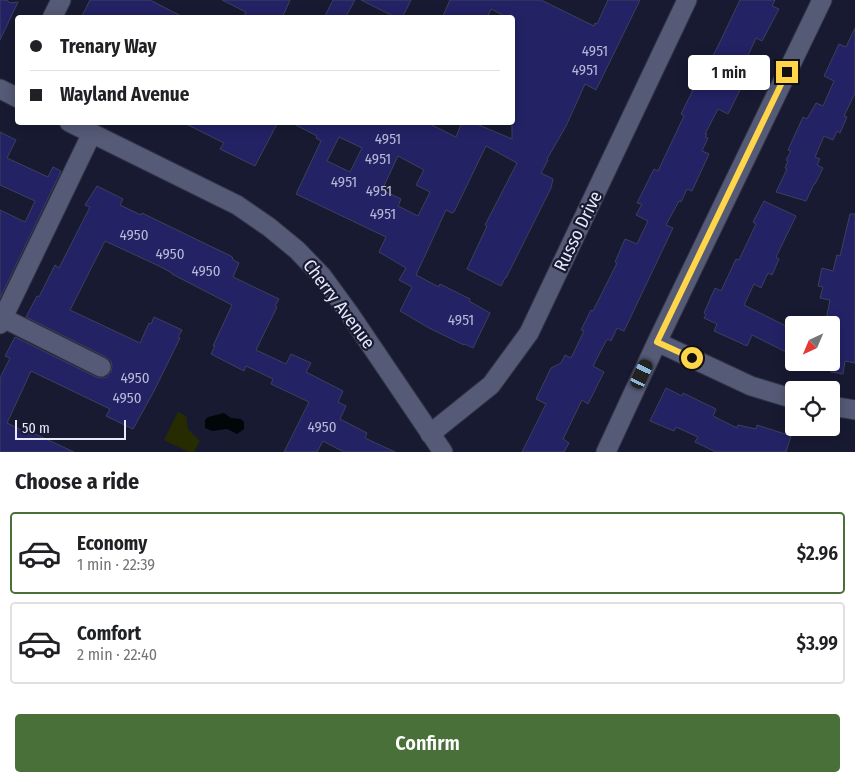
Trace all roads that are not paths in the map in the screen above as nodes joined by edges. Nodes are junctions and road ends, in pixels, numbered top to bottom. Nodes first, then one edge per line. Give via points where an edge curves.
1 (61, 0) edge
2 (687, 0) edge
3 (822, 0) edge
4 (54, 15) edge
5 (75, 125) edge
6 (92, 133) junction
7 (2, 321) edge
8 (657, 342) junction
9 (101, 367) dead end
10 (785, 396) edge
11 (840, 408) edge
12 (855, 410) edge
13 (430, 434) junction
14 (443, 452) edge
15 (606, 452) edge

1 - 4 street
2 - 13 street, Russo Drive via 529,332 491,385
3 - 8 street
5 - 6 street, Cherry Avenue
6 - 7 street
6 - 13 street, Cherry Avenue via 237,205 297,250 322,276
7 - 9 street
8 - 10 street via 751,386
8 - 15 street
11 - 12 street
13 - 14 street, Cherry Avenue

